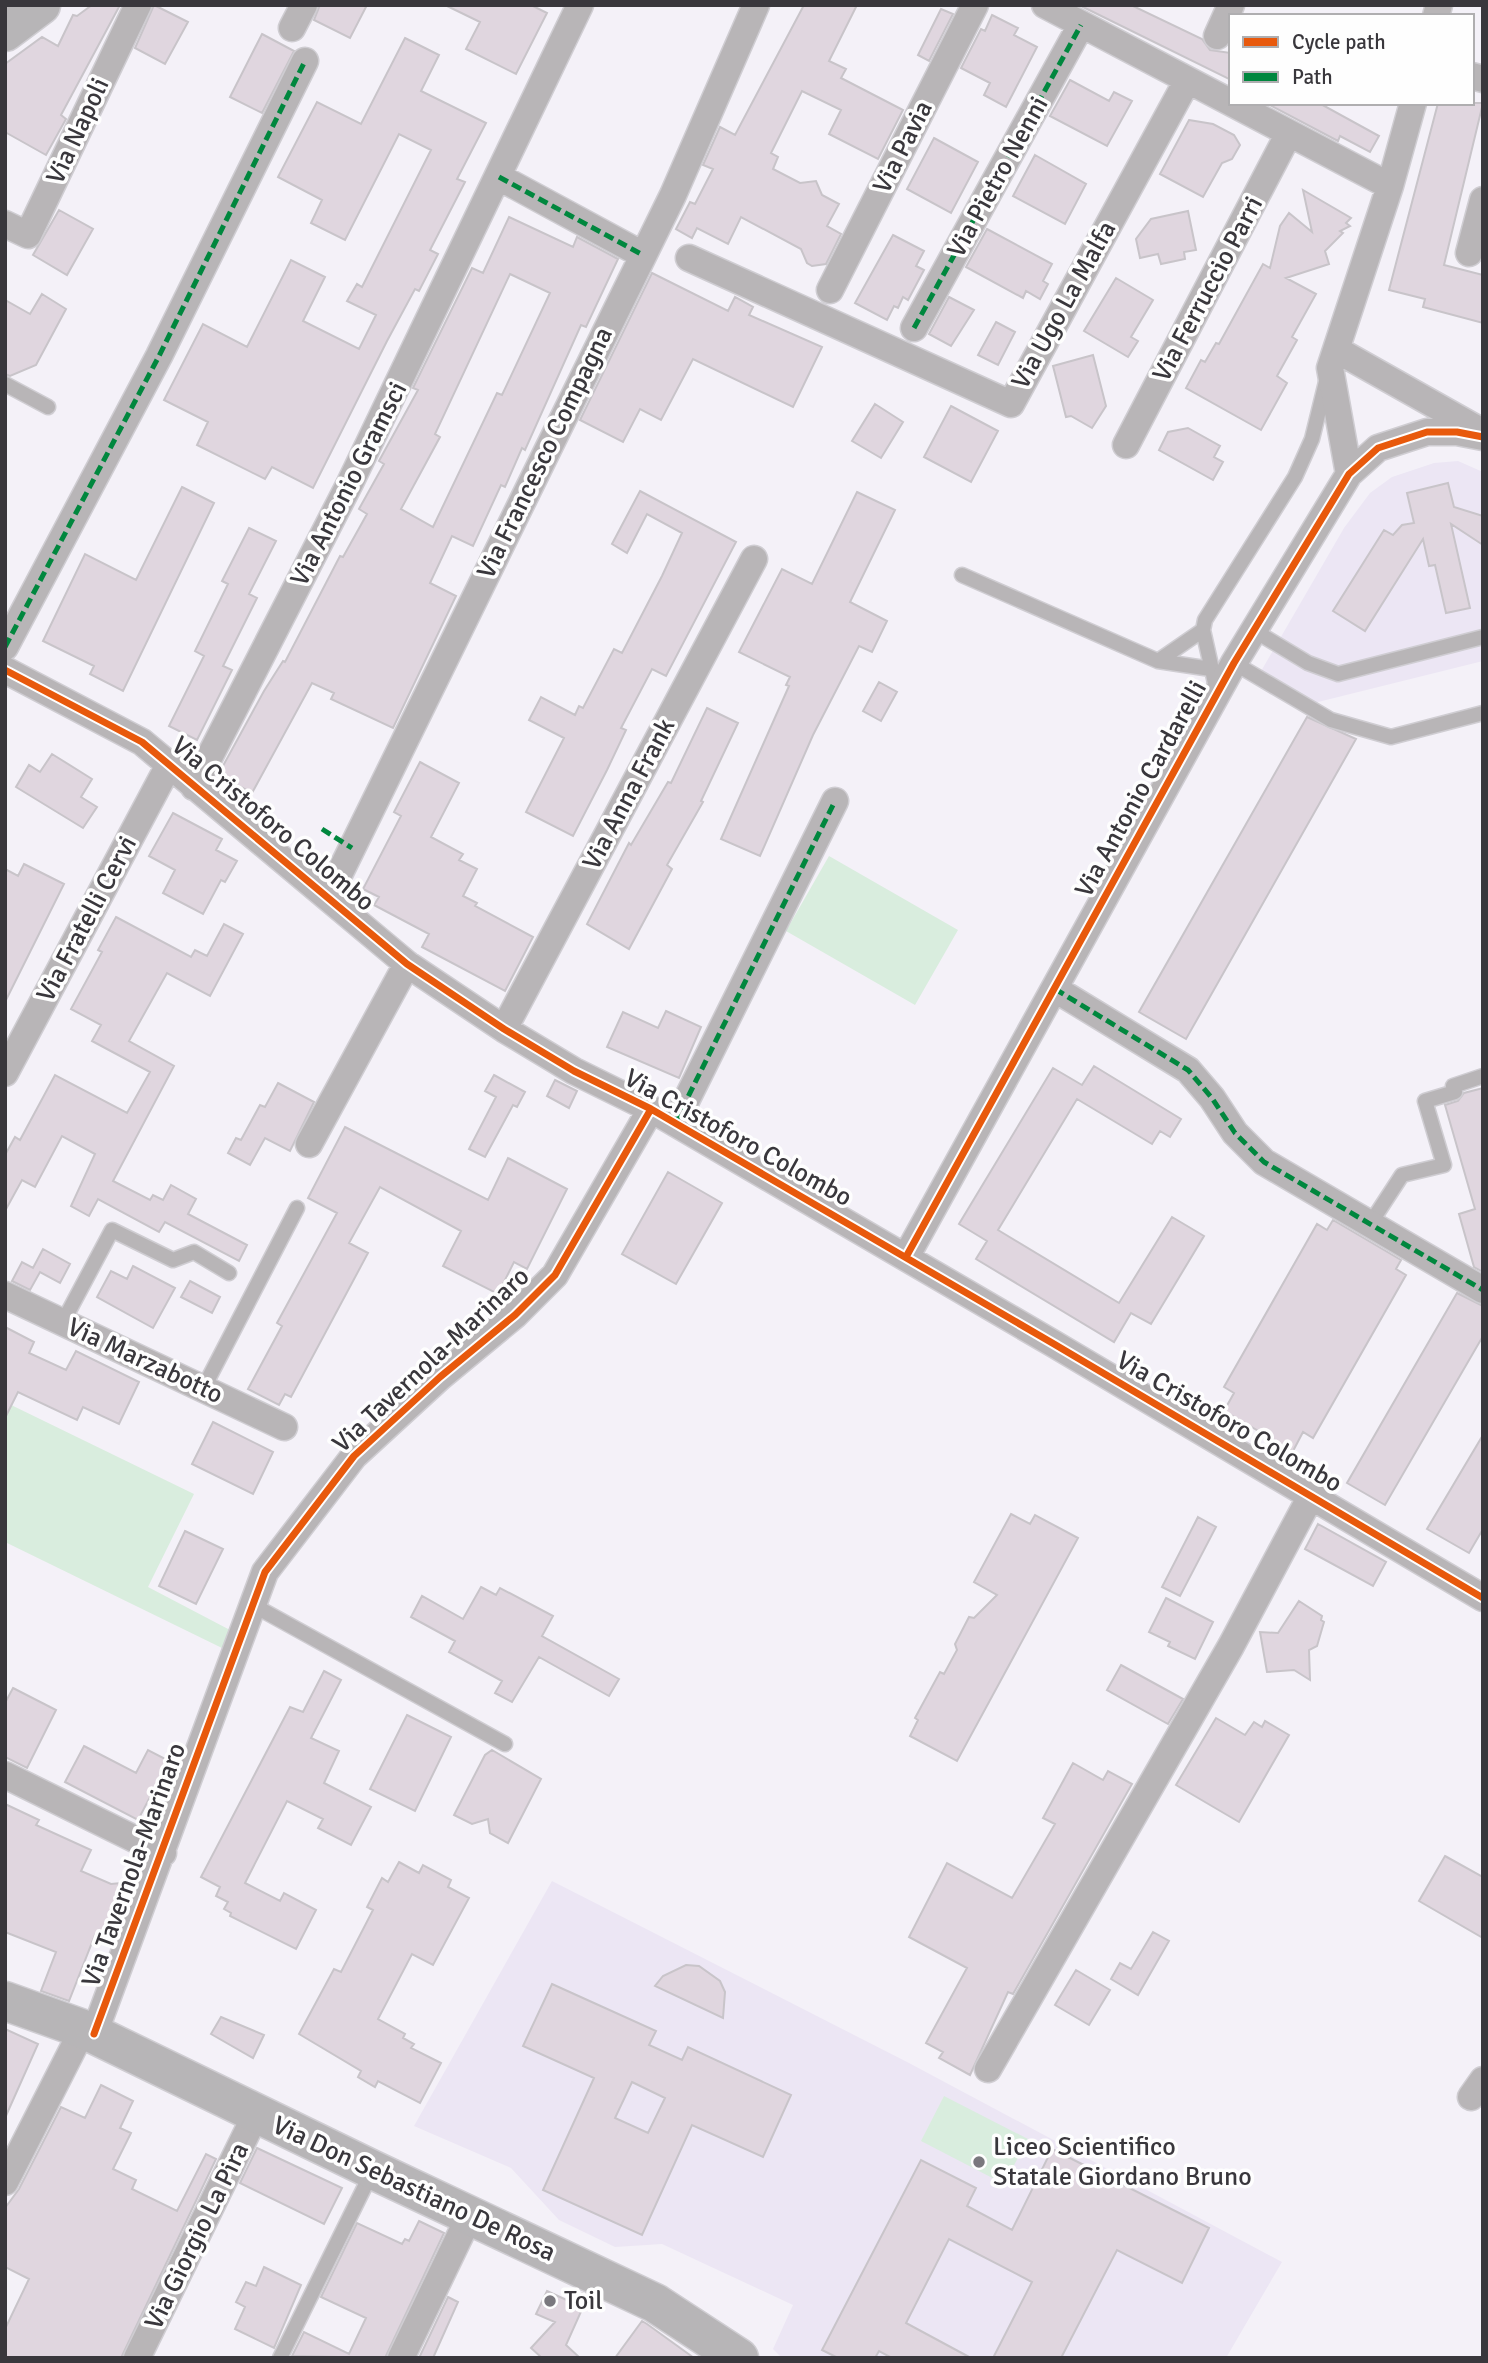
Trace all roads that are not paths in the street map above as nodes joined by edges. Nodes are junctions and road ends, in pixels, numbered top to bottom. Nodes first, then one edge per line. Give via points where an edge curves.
1 (41, 5) edge
2 (138, 5) edge
3 (580, 5) edge
4 (756, 5) edge
5 (975, 5) edge
6 (1045, 5) edge
7 (1231, 5) edge
8 (1081, 25) junction
9 (5, 32) edge
10 (1217, 36) dead end
11 (305, 61) dead end
12 (1186, 80) junction
13 (1229, 102) edge
14 (1235, 105) edge
15 (1412, 105) edge
16 (1289, 133) junction
17 (499, 177) junction
18 (1390, 186) junction
19 (1483, 200) edge
20 (5, 224) edge
21 (1469, 253) dead end
22 (643, 255) junction
23 (689, 258) dead end
24 (830, 290) dead end
25 (914, 328) dead end
26 (1333, 359) junction
27 (5, 384) edge
28 (48, 407) dead end
29 (1483, 435) edge
30 (1126, 445) dead end
31 (1349, 474) junction
32 (754, 559) dead end
33 (962, 575) dead end
34 (1203, 630) junction
35 (1253, 630) junction
36 (1483, 637) edge
37 (5, 647) edge
38 (1158, 661) junction
39 (5, 670) edge
40 (1221, 675) junction
41 (1483, 713) edge
42 (169, 765) junction
43 (194, 787) junction
44 (835, 801) dead end
45 (328, 897) junction
46 (407, 964) junction
47 (1055, 989) junction
48 (503, 1028) junction
49 (5, 1073) edge
50 (1483, 1076) edge
51 (651, 1109) junction
52 (675, 1124) junction
53 (309, 1144) dead end
54 (297, 1208) dead end
55 (1370, 1224) junction
56 (906, 1257) junction
57 (229, 1273) dead end
58 (1483, 1290) edge
59 (5, 1294) edge
60 (63, 1322) junction
61 (203, 1389) junction
62 (284, 1427) dead end
63 (1312, 1494) junction
64 (1483, 1598) edge
65 (251, 1604) junction
66 (505, 1744) dead end
67 (5, 1775) edge
68 (163, 1853) junction
69 (5, 2001) edge
70 (89, 2031) junction
71 (988, 2069) dead end
72 (256, 2114) junction
73 (373, 2170) junction
74 (5, 2182) edge
75 (470, 2215) junction
76 (734, 2357) edge
77 (137, 2358) edge
78 (280, 2358) edge
79 (401, 2358) edge

1 - 9 street
2 - 20 street, Via Napoli via 28,235
3 - 17 street, Via Antonio Gramsci
4 - 22 street, Via Francesco Compagna
5 - 24 street, Via Pavia
6 - 8 street
7 - 10 street
8 - 12 street
8 - 25 street, Via Pietro Nenni
11 - 37 street via 159,356
12 - 13 street
12 - 23 street, Via Ugo La Malfa via 1010,404
14 - 16 street
15 - 18 street
16 - 18 street
16 - 30 street, Via Ferruccio Parri
17 - 22 street
17 - 43 street, Via Antonio Gramsci via 350,483
18 - 26 street
19 - 21 street
22 - 45 street, Via Francesco Compagna
26 - 29 street
26 - 31 street
26 - 34 lane via 1312,439 1295,477 1211,607
27 - 28 lane
29 - 31 street, Via Antonio Cardarelli via 1427,432 1378,449
31 - 35 street, Via Antonio Cardarelli
32 - 48 street, Via Anna Frank
33 - 38 lane
34 - 38 lane
34 - 40 lane
35 - 36 lane via 1308,663 1338,674
35 - 40 street, Via Antonio Cardarelli
38 - 40 lane
39 - 42 street, Via Cristoforo Colombo via 142,742
40 - 41 lane via 1331,720 1391,737
40 - 47 street, Via Antonio Cardarelli
42 - 43 street, Via Cristoforo Colombo
42 - 49 street, Via Fratelli Cervi
43 - 45 street, Via Cristoforo Colombo
44 - 52 street, Via Cristoforo Colombo
45 - 46 street, Via Cristoforo Colombo
46 - 48 street, Via Cristoforo Colombo
46 - 53 street
47 - 55 street via 1188,1070 1235,1133 1264,1162
47 - 56 street, Via Antonio Cardarelli
48 - 51 street, Via Cristoforo Colombo via 574,1071
50 - 55 lane via 1453,1086 1455,1092 1425,1101 1444,1165 1402,1175
51 - 52 street, Via Cristoforo Colombo
51 - 65 street, Via Tavernola-Marinaro via 555,1275 354,1457 265,1572
52 - 56 street, Via Cristoforo Colombo
54 - 61 lane
55 - 58 street
56 - 63 street, Via Cristoforo Colombo
57 - 60 lane via 194,1252 173,1260 112,1230
59 - 60 street, Via Marzabotto
60 - 61 street, Via Marzabotto
61 - 62 street, Via Marzabotto
63 - 64 street, Via Cristoforo Colombo
63 - 71 street via 1231,1646
65 - 66 lane
65 - 68 street, Via Tavernola-Marinaro
67 - 68 street
68 - 70 street, Via Tavernola-Marinaro
69 - 70 street, Via Don Sebastiano De Rosa
70 - 72 street, Via Don Sebastiano De Rosa
70 - 74 street, Via Tavernola-Marinaro
72 - 73 street, Via Don Sebastiano De Rosa
72 - 77 street, Via Giorgio La Pira
73 - 75 street, Via Don Sebastiano De Rosa
73 - 78 lane
75 - 76 street, Via Don Sebastiano De Rosa via 655,2303
75 - 79 street

